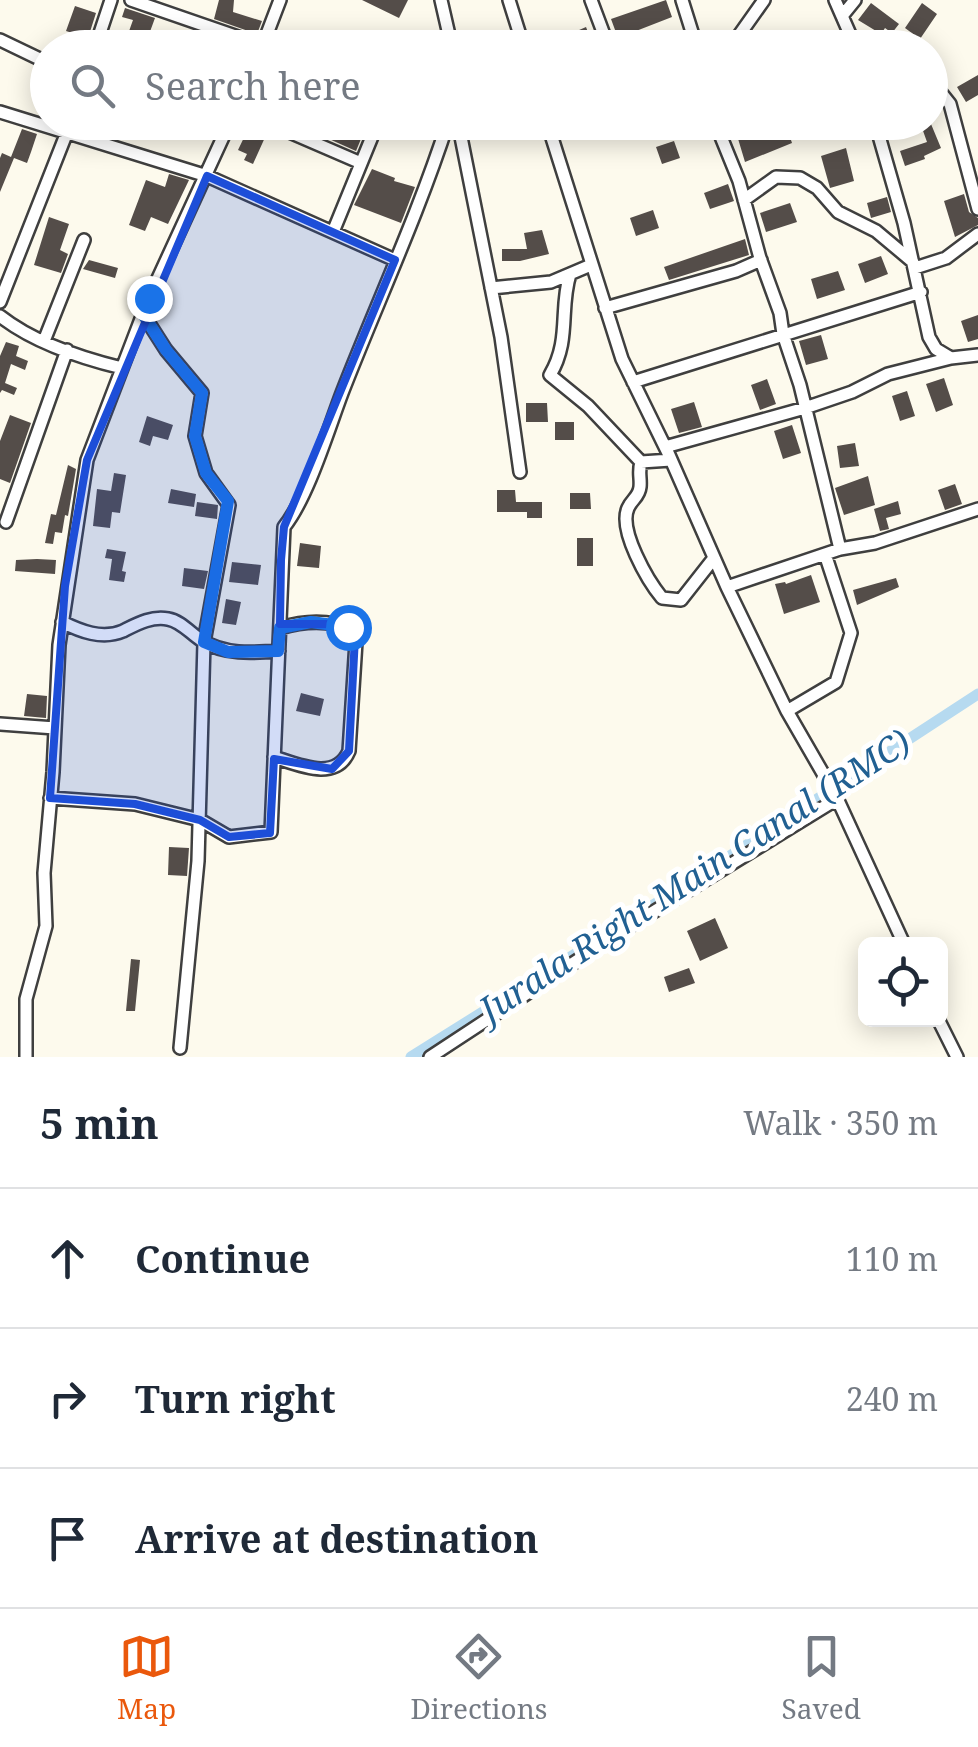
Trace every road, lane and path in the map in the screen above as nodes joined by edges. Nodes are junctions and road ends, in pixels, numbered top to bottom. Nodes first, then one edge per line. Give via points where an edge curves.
1 (111, 0) edge
2 (131, 0) edge
3 (280, 0) edge
4 (441, 0) edge
5 (509, 0) edge
6 (590, 0) edge
7 (682, 0) edge
8 (764, 0) edge
9 (835, 0) edge
10 (855, 0) edge
11 (842, 16) junction
12 (102, 30) edge
13 (218, 30) edge
14 (270, 30) edge
15 (448, 30) edge
16 (518, 30) edge
17 (601, 30) edge
18 (691, 30) edge
19 (743, 30) edge
20 (848, 30) edge
21 (0, 40) edge
22 (30, 54) edge
23 (948, 101) edge
24 (0, 112) edge
25 (30, 119) edge
26 (65, 140) edge
27 (100, 140) edge
28 (222, 140) edge
29 (308, 140) edge
30 (371, 140) edge
31 (441, 140) edge
32 (462, 140) edge
33 (555, 140) edge
34 (722, 140) edge
35 (879, 140) edge
36 (361, 163) junction
37 (206, 176) junction
38 (744, 200) junction
39 (978, 208) edge
40 (333, 232) junction
41 (978, 234) edge
42 (84, 240) dead end
43 (395, 260) junction
44 (760, 260) junction
45 (591, 265) junction
46 (914, 265) junction
47 (570, 274) junction
48 (491, 288) junction
49 (921, 292) junction
50 (0, 302) edge
51 (604, 308) junction
52 (143, 314) junction
53 (0, 316) edge
54 (783, 334) junction
55 (44, 340) junction
56 (67, 350) junction
57 (978, 355) edge
58 (951, 358) junction
59 (122, 368) junction
60 (633, 382) junction
61 (805, 408) junction
62 (665, 447) junction
63 (671, 460) junction
64 (640, 462) junction
65 (520, 472) dead end
66 (978, 509) edge
67 (6, 522) dead end
68 (840, 549) junction
69 (825, 554) junction
70 (714, 558) junction
71 (727, 587) junction
72 (62, 622) junction
73 (280, 628) junction
74 (204, 642) junction
75 (278, 651) junction
76 (787, 710) junction
77 (0, 724) edge
78 (55, 728) junction
79 (274, 756) junction
80 (50, 798) junction
81 (837, 798) junction
82 (200, 820) junction
83 (901, 937) edge
84 (942, 1027) edge
85 (180, 1048) dead end
86 (26, 1057) edge
87 (430, 1057) edge
88 (957, 1057) edge

1 - 12 street
2 - 13 street
3 - 14 street
4 - 15 street
5 - 16 street
6 - 17 street
7 - 18 street
8 - 19 street
9 - 11 street
10 - 11 street
11 - 20 street
21 - 22 street
23 - 39 street
24 - 25 street
26 - 50 street
27 - 37 street
28 - 37 street
29 - 36 street
30 - 36 street
31 - 43 street
32 - 48 street
33 - 45 street
34 - 38 street
35 - 46 street
36 - 40 street
37 - 40 street
37 - 52 street
38 - 44 street
38 - 46 street via 776,177 800,178
40 - 43 street
41 - 46 street via 946,258
42 - 55 street
43 - 73 street via 284,527
44 - 51 street
44 - 54 street
45 - 47 street
45 - 51 street
46 - 49 street
47 - 48 street
47 - 64 street via 565,330 550,375
48 - 65 street
49 - 54 street
49 - 58 street via 932,344
51 - 60 street
52 - 59 street
52 - 74 street via 202,393 195,436 206,473 228,501
53 - 55 street
54 - 60 street
54 - 61 street
55 - 56 street
56 - 59 street
56 - 67 street
57 - 58 street
58 - 61 street via 888,374
59 - 72 street via 87,460
60 - 62 street
61 - 62 street
61 - 68 street
62 - 63 street
63 - 64 street
63 - 70 street
64 - 70 street via 640,492 626,522 655,589 662,598 682,600
66 - 68 street
68 - 69 street
69 - 71 street
69 - 76 street via 850,640 836,682
70 - 71 street
71 - 76 street
72 - 74 street via 87,633 116,634 138,622 169,619
72 - 78 street
73 - 75 street
73 - 79 street via 337,624 352,630 356,642 344,762 326,770
74 - 75 street via 228,652
74 - 82 street
75 - 79 street
76 - 81 street
77 - 78 street
78 - 80 street
79 - 82 street via 270,833 229,837
80 - 82 street via 135,804
80 - 86 street via 46,926 26,999
81 - 83 street
81 - 87 street
82 - 85 street
84 - 88 street

